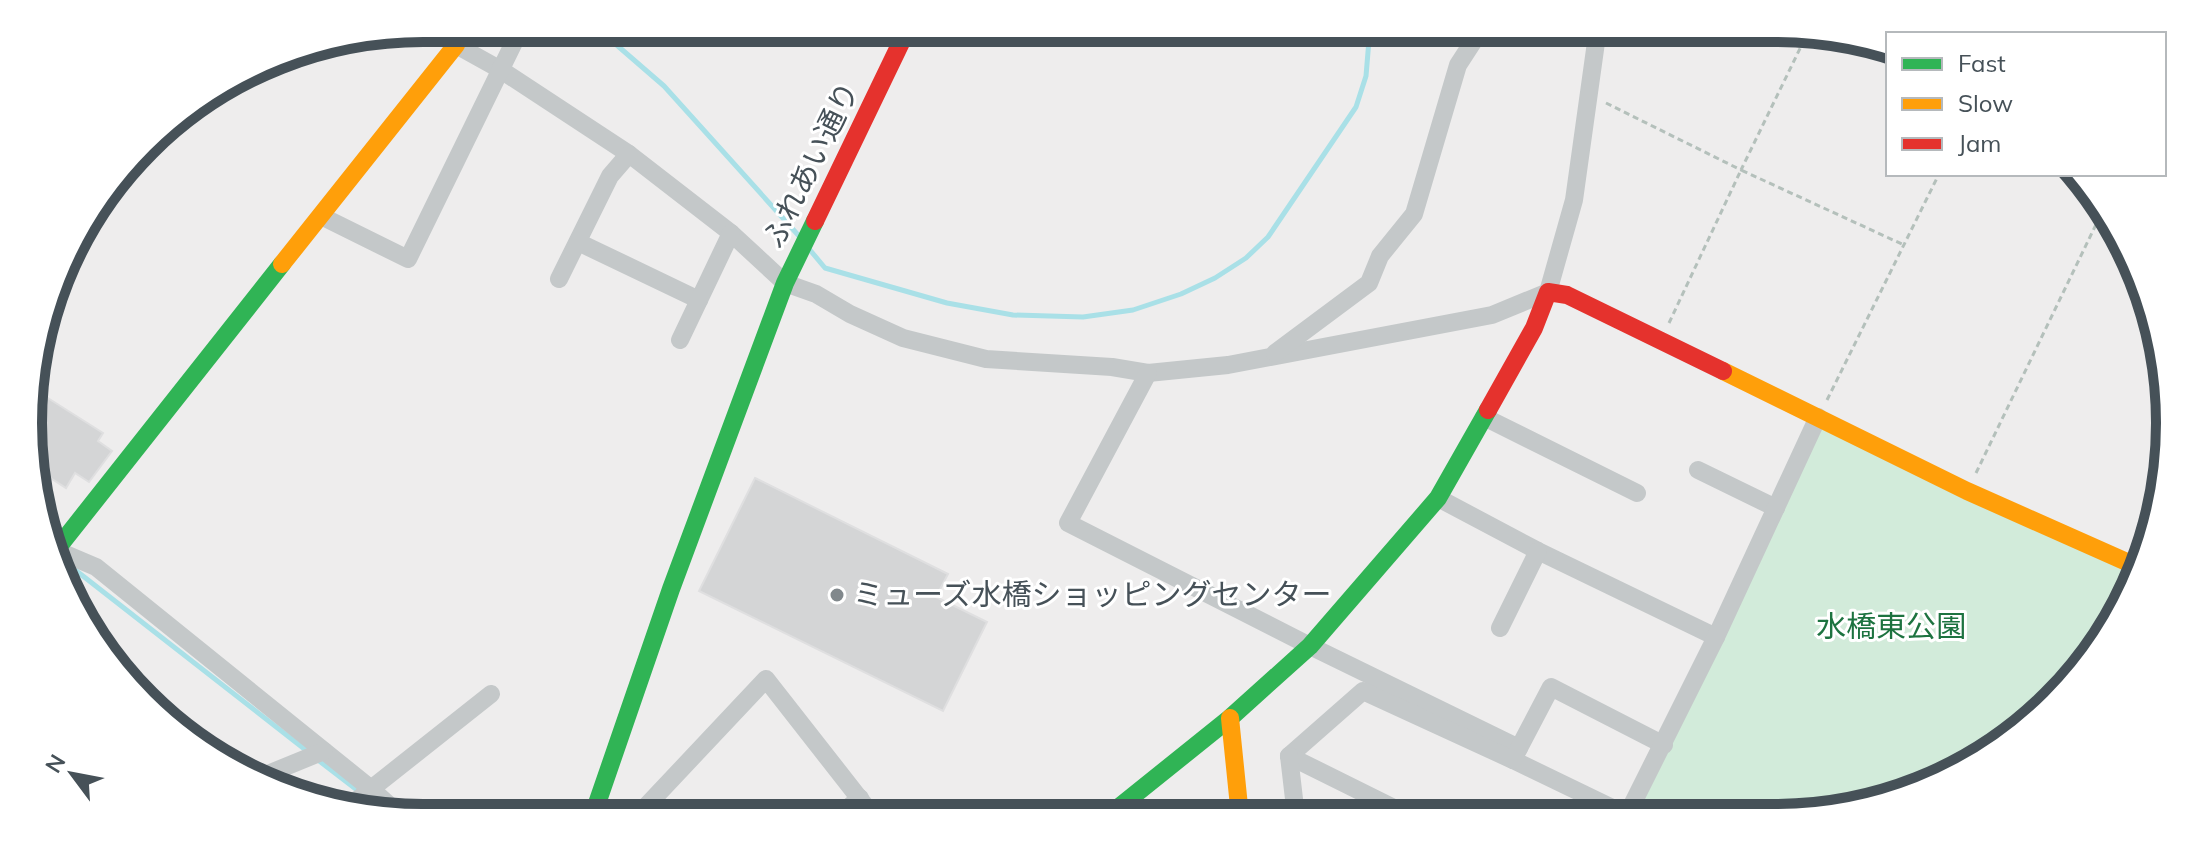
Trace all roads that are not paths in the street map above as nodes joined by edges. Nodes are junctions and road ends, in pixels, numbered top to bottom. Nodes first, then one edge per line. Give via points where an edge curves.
1 (452, 42) edge
2 (514, 42) edge
3 (901, 42) edge
4 (1473, 42) edge
5 (1596, 42) edge
6 (456, 45) junction
7 (501, 70) junction
8 (629, 154) junction
9 (321, 216) junction
10 (731, 233) junction
11 (578, 242) junction
12 (559, 279) dead end
13 (785, 283) junction
14 (1548, 292) junction
15 (699, 300) junction
16 (680, 340) dead end
17 (1270, 357) junction
18 (1148, 373) junction
19 (1484, 417) junction
20 (1818, 417) junction
21 (1698, 470) dead end
22 (1637, 493) dead end
23 (1438, 498) junction
24 (1776, 508) junction
25 (61, 543) edge
26 (1538, 551) junction
27 (65, 554) edge
28 (2129, 563) edge
29 (1500, 628) dead end
30 (1716, 637) junction
31 (1310, 646) junction
32 (491, 694) dead end
33 (1230, 718) junction
34 (1664, 745) junction
35 (324, 751) junction
36 (1516, 754) junction
37 (1289, 756) junction
38 (271, 773) edge
39 (370, 788) junction
40 (358, 798) edge
41 (860, 798) junction
42 (386, 802) edge
43 (597, 804) edge
44 (648, 804) edge
45 (853, 804) edge
46 (864, 804) edge
47 (1123, 804) edge
48 (1239, 804) edge
49 (1295, 804) edge
50 (1386, 804) edge
51 (1607, 804) edge
52 (1633, 804) edge

1 - 6 street
2 - 7 street
3 - 13 street, ふれあい通り
4 - 17 street via 1458,65 1414,214 1380,256 1369,283
5 - 14 street via 1574,200
6 - 7 street
6 - 9 street
7 - 8 street
7 - 9 street via 408,259
8 - 10 street
8 - 11 street via 610,176
9 - 25 street
10 - 13 street
10 - 15 street
11 - 12 street
11 - 15 street
13 - 18 street via 903,338 972,356
13 - 43 street, ふれあい通り
14 - 17 street via 1492,315
14 - 19 street
14 - 20 street via 1567,295
15 - 16 street
17 - 18 street
18 - 31 street via 1068,523
19 - 22 street
19 - 23 street
20 - 24 street
20 - 28 street
21 - 24 street
23 - 26 street
23 - 31 street
24 - 30 street
26 - 29 street
26 - 30 street
27 - 35 street via 96,567
30 - 34 street
31 - 33 street
31 - 36 street
32 - 39 street
33 - 47 street
33 - 48 street
34 - 36 street via 1551,687
34 - 52 street
35 - 38 street
35 - 39 street
36 - 37 street via 1363,691
36 - 51 street
37 - 49 street
37 - 50 street
39 - 40 street
39 - 42 street
41 - 44 street via 766,679
41 - 45 street
41 - 46 street

